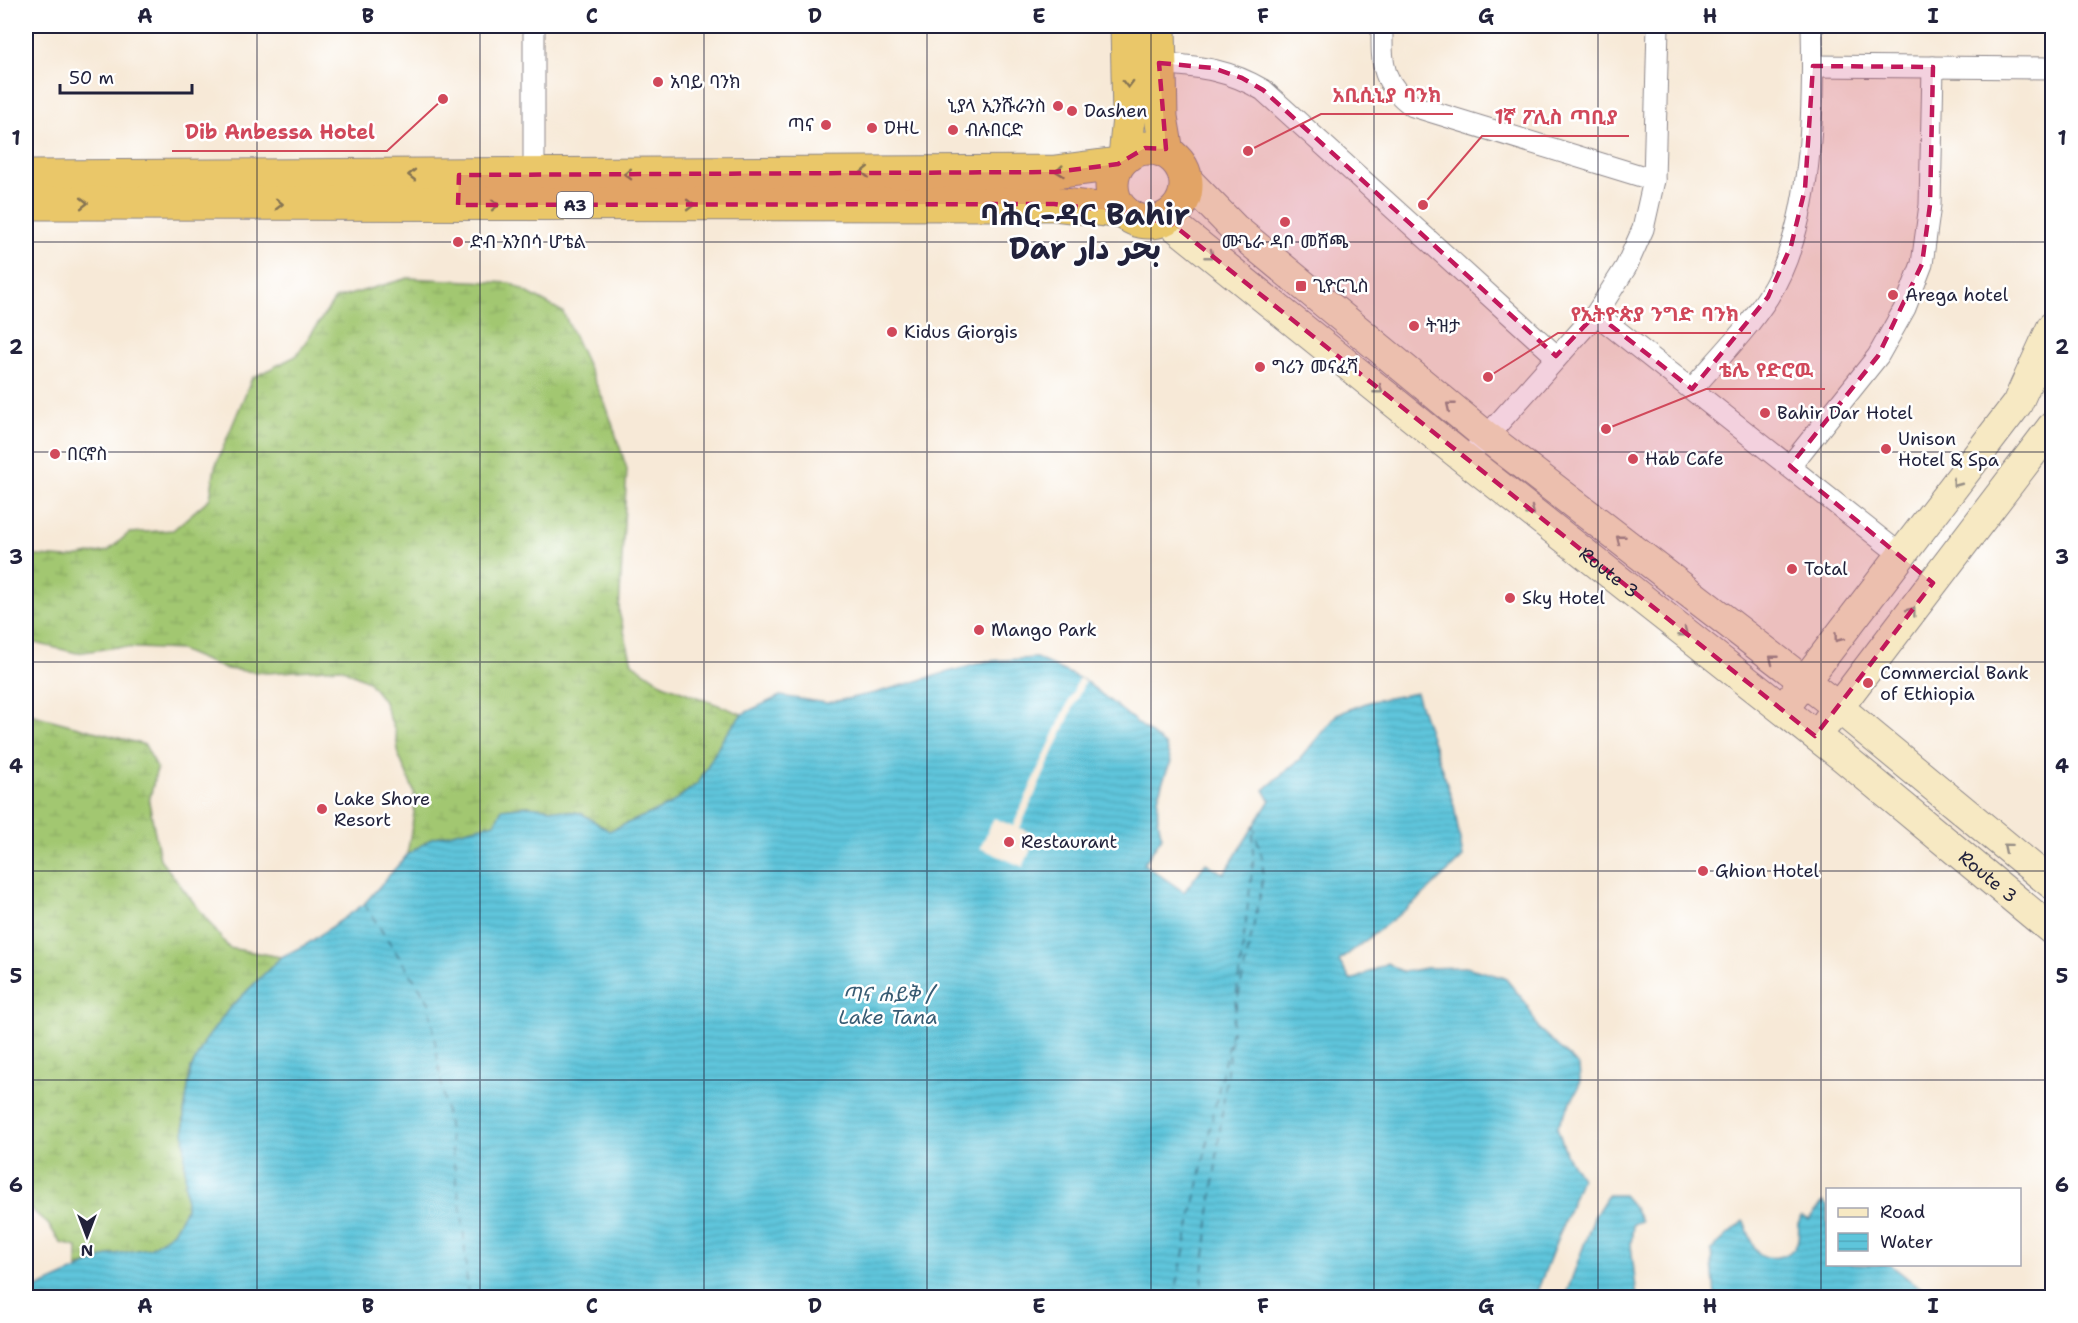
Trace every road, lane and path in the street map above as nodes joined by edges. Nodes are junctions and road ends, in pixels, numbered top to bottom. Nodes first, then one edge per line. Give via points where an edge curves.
1 (534, 26) edge
2 (1127, 26) edge
3 (1159, 26) edge
4 (1382, 26) edge
5 (1658, 26) edge
6 (1812, 26) edge
7 (1159, 63) junction
8 (1813, 66) junction
9 (1933, 67) junction
10 (2052, 68) edge
11 (1167, 153) junction
12 (1122, 160) junction
13 (944, 172) junction
14 (26, 177) edge
15 (1186, 179) junction
16 (1654, 180) junction
17 (553, 185) junction
18 (458, 190) junction
19 (26, 202) edge
20 (943, 204) junction
21 (1124, 212) junction
22 (1165, 218) junction
23 (1596, 314) junction
24 (2052, 327) edge
25 (1556, 356) junction
26 (1692, 389) junction
27 (2017, 404) junction
28 (2052, 426) edge
29 (1486, 435) junction
30 (1466, 460) junction
31 (1790, 466) junction
32 (1901, 555) junction
33 (1933, 583) junction
34 (1804, 683) junction
35 (1839, 708) junction
36 (1782, 710) junction
37 (1815, 736) junction
38 (2052, 884) edge
39 (2052, 930) edge

1 - 17 street
2 -> 12 highway via 1129,118
3 - 7 highway
4 - 16 street via 1382,67 1395,93 1413,106
5 - 16 street
6 - 8 street
7 - 11 highway
7 - 25 street via 1213,68 1263,90
8 - 9 street
8 - 26 street via 1805,189 1791,246 1768,297
9 - 10 street
9 - 31 street via 1930,206 1922,264 1905,308 1878,356
11 - 12 highway, A3 via 1145,148
11 - 15 highway via 1176,159
12 -> 13 highway, A3 via 1055,172
12 - 21 highway via 1113,173 1113,194
13 -> 17 highway, A3
13 - 20 highway
18 -> 14 highway, A3
15 - 22 highway via 1182,202
29 -> 15 main road via 1234,228
16 - 23 street via 1643,229 1626,267
17 - 18 highway, A3
17 -> 20 highway, A3
19 -> 18 highway, A3
20 - 21 highway, A3 via 1054,204
21 - 22 highway, A3 via 1147,221
22 -> 30 main road, Route 3
23 - 25 street
23 - 26 street
24 - 27 main road
25 - 29 street
26 - 31 street
27 - 28 main road
27 -> 32 main road
28 - 33 main road
29 - 30 street
34 -> 29 main road
30 -> 36 main road, Route 3
31 - 32 street
32 - 33 main road
32 -> 34 main road
35 -> 33 main road
34 - 35 main road
34 - 36 main road
35 - 37 main road
38 -> 35 main road
36 - 37 main road, Route 3
37 - 39 main road, Route 3

